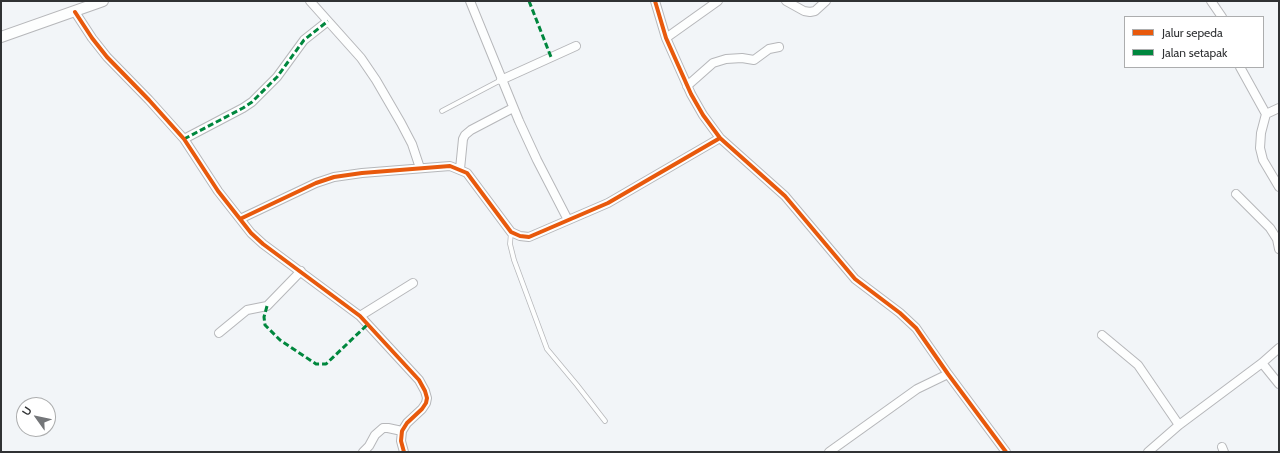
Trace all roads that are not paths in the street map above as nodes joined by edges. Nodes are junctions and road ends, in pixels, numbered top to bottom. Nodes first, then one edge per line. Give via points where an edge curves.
1 (103, 1) edge
2 (310, 1) edge
3 (470, 1) edge
4 (655, 1) edge
5 (718, 1) edge
6 (786, 1) edge
7 (826, 1) edge
8 (1211, 1) edge
9 (75, 12) junction
10 (1221, 16) edge
11 (328, 21) junction
12 (1, 37) edge
13 (666, 38) junction
14 (576, 46) dead end
15 (779, 47) dead end
16 (1241, 68) edge
17 (501, 80) junction
18 (687, 86) junction
19 (513, 108) junction
20 (1279, 108) edge
21 (442, 111) dead end
22 (1266, 114) junction
23 (720, 138) junction
24 (184, 139) junction
25 (420, 168) junction
26 (460, 169) junction
27 (1279, 187) edge
28 (1236, 194) dead end
29 (240, 219) junction
30 (568, 220) junction
31 (511, 232) junction
32 (1279, 249) edge
33 (301, 271) junction
34 (413, 283) dead end
35 (360, 316) junction
36 (219, 333) dead end
37 (1102, 335) dead end
38 (1279, 348) edge
39 (1262, 363) junction
40 (948, 374) junction
41 (1279, 384) edge
42 (605, 421) dead end
43 (1179, 426) junction
44 (402, 432) junction
45 (363, 452) edge
46 (404, 452) edge
47 (829, 452) edge
48 (1006, 452) edge
49 (1148, 452) edge

1 - 9 street
2 - 11 street
3 - 17 street
4 - 13 street
5 - 13 street
6 - 7 street via 810,12 815,11
8 - 10 street
9 - 12 street
9 - 24 street via 107,57
11 - 24 street via 304,40 277,77 252,102
11 - 25 street via 361,58 376,80 412,144
13 - 18 street
14 - 17 street
15 - 18 street via 769,49 754,60 731,58 713,63
16 - 22 street
17 - 19 street
17 - 21 lane
18 - 23 street via 703,115
19 - 26 street via 465,135 462,139
19 - 30 street
20 - 22 street
22 - 27 street via 1260,148 1263,160
23 - 30 street via 608,203
23 - 40 street via 785,196 855,279 916,328
24 - 29 street
25 - 26 street via 450,166
25 - 29 street via 334,177
26 - 31 street via 466,173
28 - 32 street via 1270,228
29 - 33 street via 263,244
30 - 31 street via 529,237
31 - 42 lane via 510,244 514,260 547,349
33 - 35 street
33 - 36 street via 267,306 247,310
34 - 35 street
35 - 44 street via 419,380 425,391 426,403
37 - 43 street via 1138,365
38 - 39 street
39 - 41 street
39 - 43 street
40 - 47 street via 917,389
40 - 48 street
43 - 49 street
44 - 45 street via 383,428 374,435
44 - 46 street

